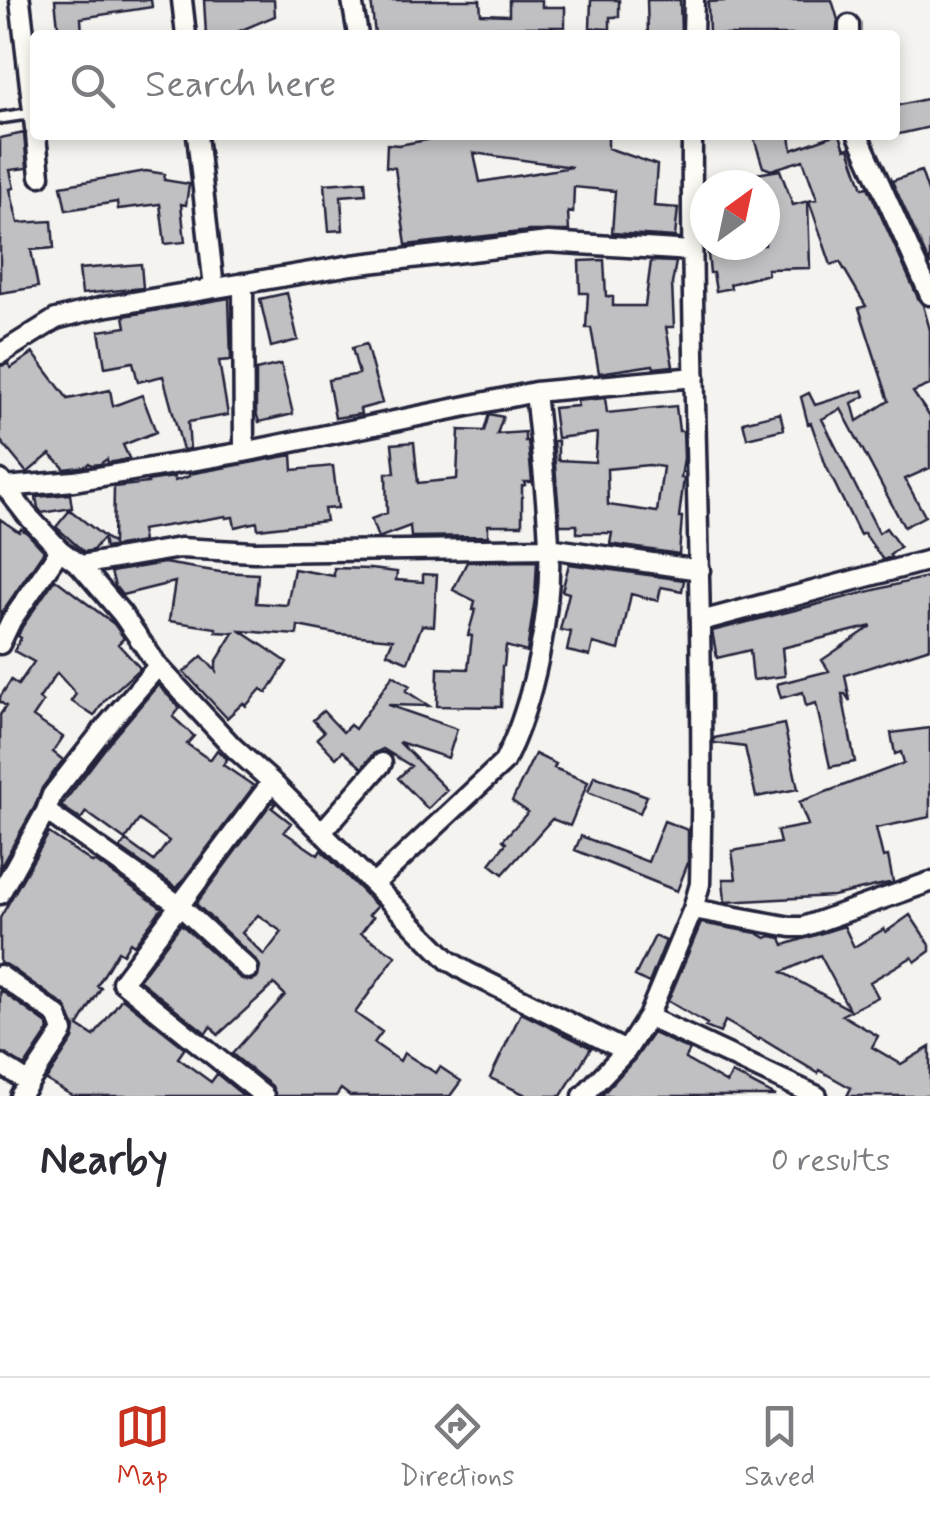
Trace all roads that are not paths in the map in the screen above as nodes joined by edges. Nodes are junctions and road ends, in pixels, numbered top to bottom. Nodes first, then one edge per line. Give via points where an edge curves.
1 (20, 0) edge
2 (182, 0) edge
3 (352, 0) edge
4 (694, 0) edge
5 (185, 30) edge
6 (357, 30) edge
7 (693, 30) edge
8 (30, 83) edge
9 (0, 118) edge
10 (30, 124) edge
11 (36, 140) edge
12 (199, 140) edge
13 (692, 140) edge
14 (860, 140) edge
15 (692, 170) edge
16 (40, 176) dead end
17 (690, 251) edge
18 (692, 260) edge
19 (244, 283) junction
20 (214, 288) junction
21 (930, 294) edge
22 (0, 354) edge
23 (696, 377) junction
24 (536, 392) junction
25 (244, 452) junction
26 (3, 484) edge
27 (549, 548) junction
28 (60, 550) junction
29 (930, 560) edge
30 (80, 565) junction
31 (700, 570) junction
32 (701, 621) junction
33 (0, 644) edge
34 (158, 666) junction
35 (382, 763) dead end
36 (272, 782) junction
37 (46, 812) junction
38 (322, 832) junction
39 (930, 882) edge
40 (374, 884) junction
41 (0, 894) edge
42 (178, 905) junction
43 (693, 909) junction
44 (248, 969) dead end
45 (0, 975) edge
46 (648, 1018) junction
47 (626, 1051) junction
48 (0, 1064) edge
49 (24, 1089) edge
50 (264, 1096) edge
51 (583, 1096) edge
52 (817, 1096) edge

1 - 8 street
2 - 5 street
3 - 6 street
4 - 7 street
9 - 10 lane
11 - 16 street
12 - 20 street
13 - 15 street
14 - 21 street
17 - 19 street via 548,242
18 - 23 street
19 - 20 street
19 - 25 street
20 - 22 street via 56,318
23 - 24 street
23 - 31 street
24 - 25 street
24 - 27 street
25 - 26 street via 74,481
26 - 28 street
27 - 30 street via 180,548
27 - 31 street
27 - 40 street via 532,688 504,762
28 - 30 street
28 - 33 street
29 - 32 street
30 - 34 street
31 - 32 street
32 - 43 street via 700,884
34 - 36 street
34 - 37 street via 52,795
35 - 38 street
36 - 38 street
36 - 42 street
37 - 41 street
37 - 42 street
38 - 40 street
39 - 43 street via 802,927
40 - 47 street via 457,966
42 - 44 street
42 - 50 street via 122,982
43 - 46 street
45 - 49 street via 61,1022 62,1032
46 - 47 street
46 - 52 street
47 - 51 street
48 - 49 street

